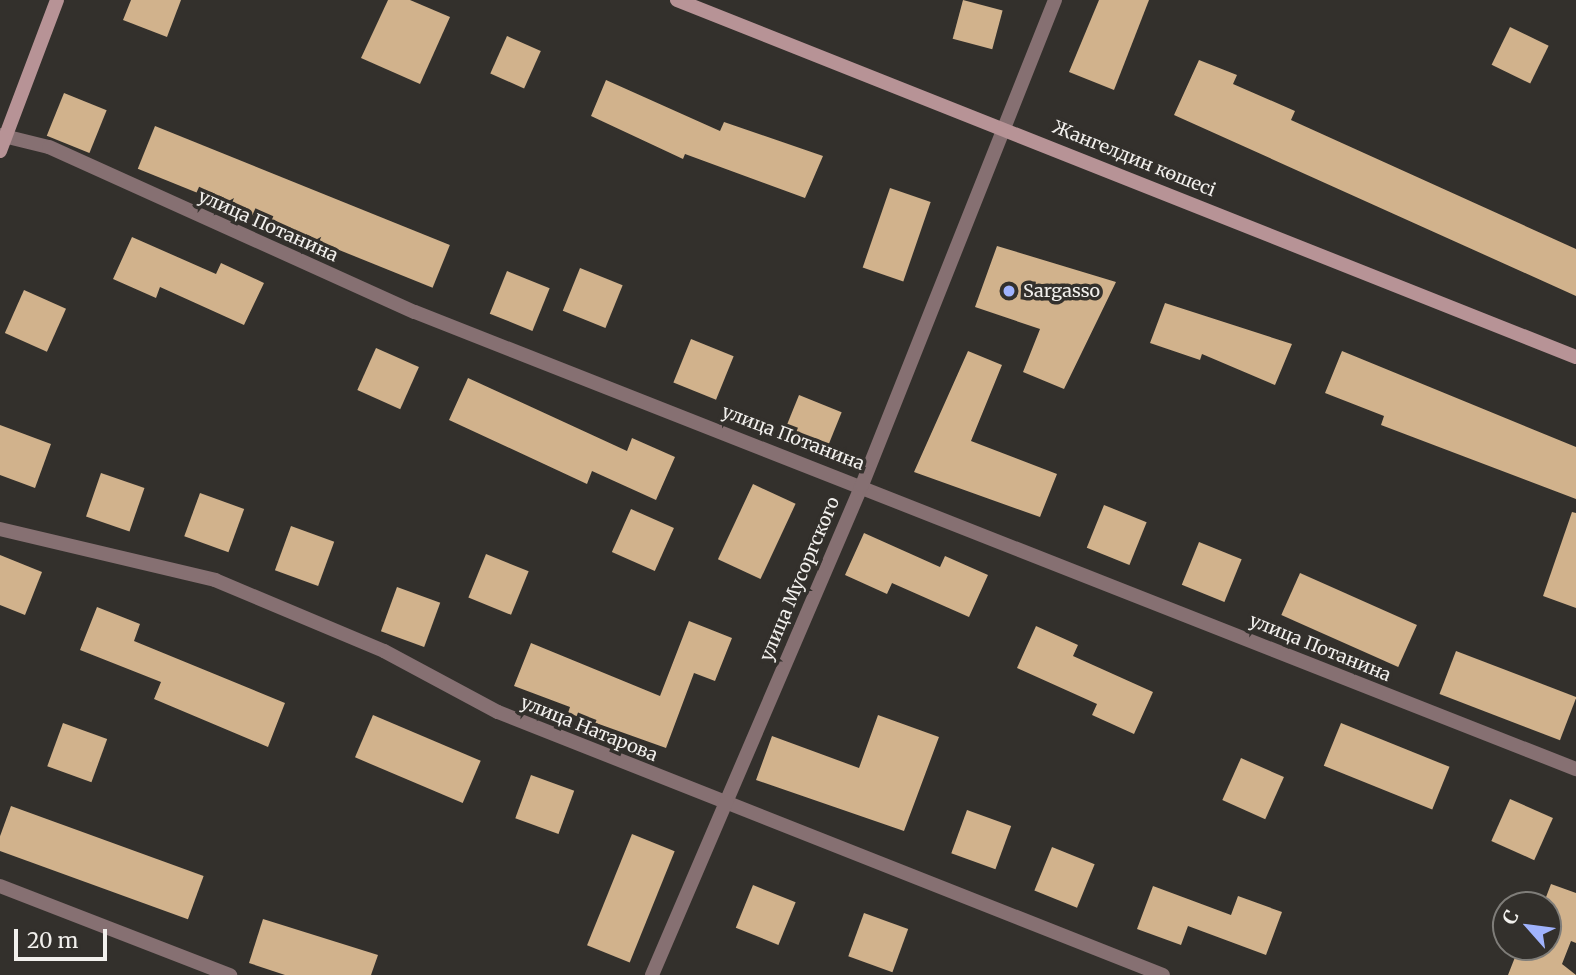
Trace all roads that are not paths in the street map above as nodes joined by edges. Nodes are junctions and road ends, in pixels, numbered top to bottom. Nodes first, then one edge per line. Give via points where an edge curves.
1 (57, 0) edge
2 (677, 0) edge
3 (1055, 0) edge
4 (1002, 127) junction
5 (3, 136) edge
6 (0, 152) edge
7 (1576, 357) edge
8 (862, 485) junction
9 (0, 529) edge
10 (1576, 769) edge
11 (724, 805) junction
12 (0, 886) edge
13 (230, 975) edge
14 (652, 975) edge
15 (1163, 975) edge

1 - 5 main road
2 - 4 main road, Жангелдин көшесі
3 - 4 street, улица Мусоргского
4 - 7 main road, Жангелдин көшесі
4 - 8 street, улица Мусоргского
5 - 6 main road
5 - 8 street, улица Потанина via 49,147 415,312
8 - 10 street, улица Потанина
8 - 11 street, улица Мусоргского
9 - 11 street, улица Натарова via 215,580 384,651 498,712
11 - 14 street, улица Мусоргского
11 - 15 street, улица Натарова
12 - 13 street

